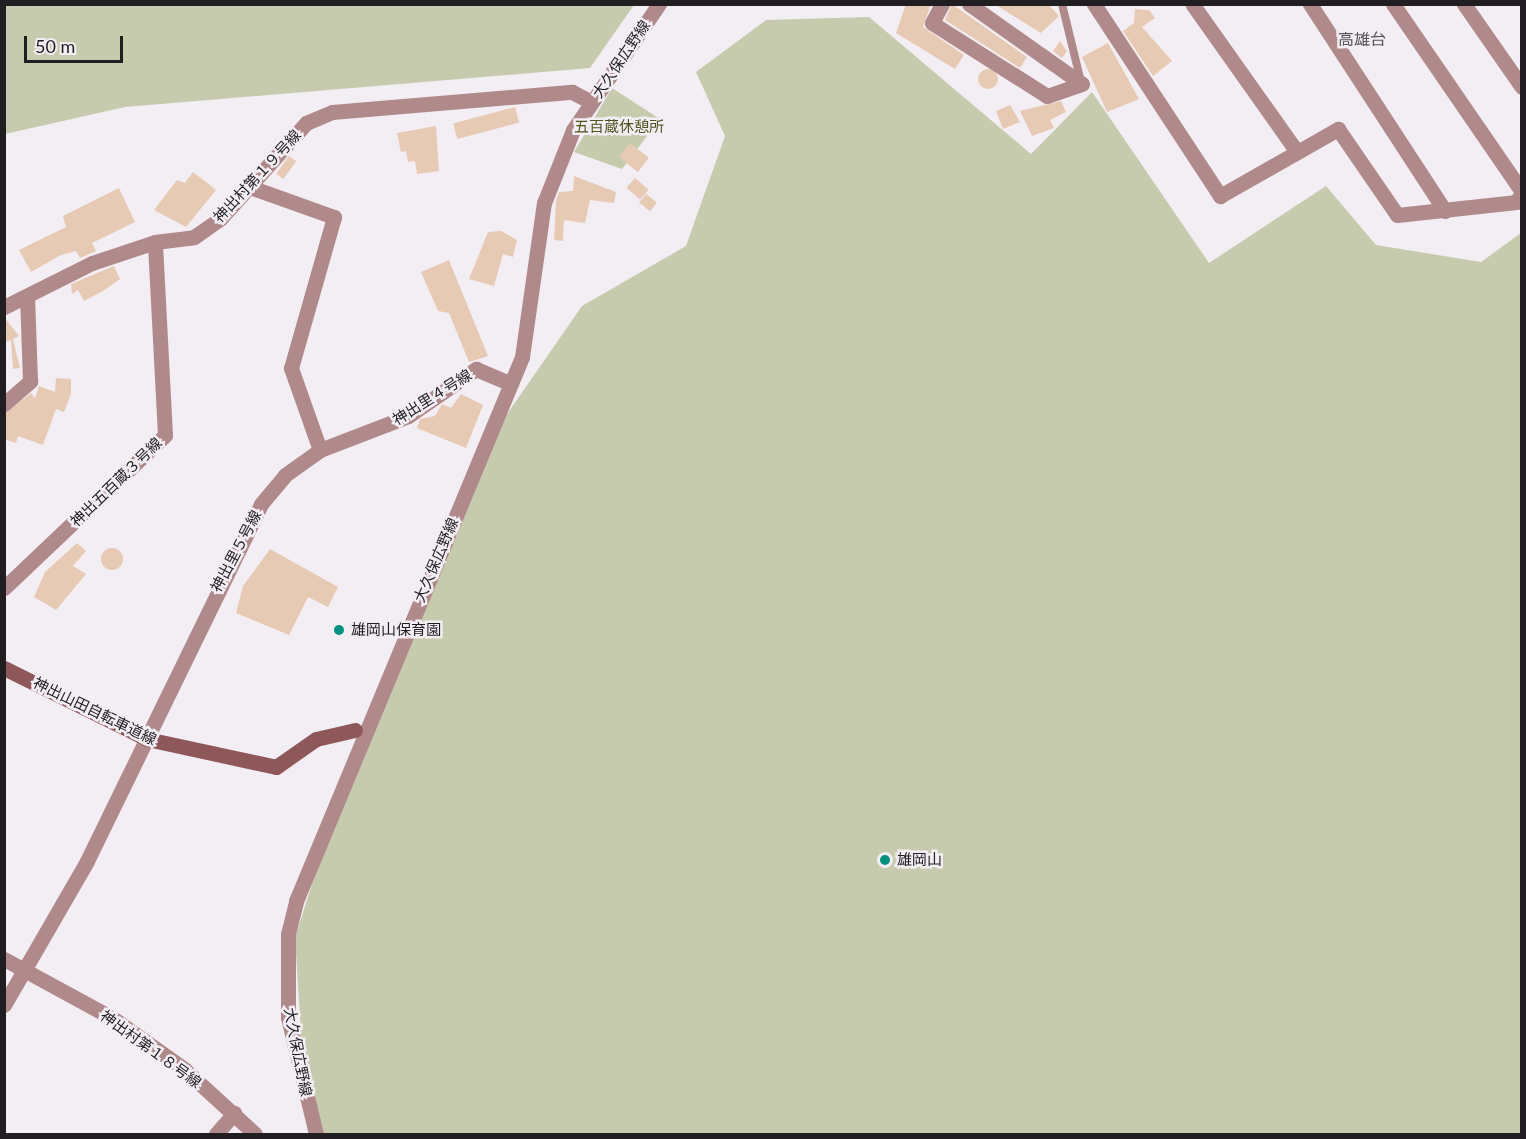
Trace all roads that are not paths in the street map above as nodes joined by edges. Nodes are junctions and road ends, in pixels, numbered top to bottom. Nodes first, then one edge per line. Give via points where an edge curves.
1 (658, 4) edge
2 (942, 4) edge
3 (969, 4) edge
4 (1062, 4) edge
5 (1094, 4) edge
6 (1310, 4) edge
7 (1393, 4) edge
8 (1464, 4) edge
9 (1192, 5) edge
10 (1082, 84) junction
11 (1521, 87) edge
12 (592, 102) junction
13 (1297, 152) junction
14 (247, 186) junction
15 (1521, 192) edge
16 (1445, 211) junction
17 (155, 242) junction
18 (27, 297) junction
19 (4, 307) edge
20 (511, 384) junction
21 (4, 404) edge
22 (320, 450) junction
23 (4, 588) edge
24 (4, 668) edge
25 (360, 729) junction
26 (147, 739) junction
27 (4, 959) edge
28 (24, 970) junction
29 (4, 1005) edge
30 (234, 1113) junction
31 (216, 1134) edge
32 (255, 1134) edge
33 (316, 1134) edge

1 - 12 street, 大久保広野線
2 - 10 street via 932,23 1047,96
3 - 10 street
4 - 10 lane
5 - 13 street via 1220,196
6 - 16 street
7 - 15 street
8 - 11 street
9 - 13 street
12 - 14 street, 神出村第１９号線 via 572,92 332,112 306,123
12 - 20 street, 大久保広野線 via 573,130 544,203 534,292
13 - 16 street via 1338,129 1397,215
14 - 17 street, 神出村第１９号線 via 220,219 194,237
14 - 22 street via 334,217 291,368
15 - 16 street via 1516,202
17 - 18 street, 神出村第１９号線 via 92,263
17 - 23 street, 神出五百蔵３号線 via 161,278 165,435
18 - 19 street, 神出村第１９号線
18 - 21 street via 30,381
20 - 22 street, 神出里４号線 via 477,369 408,416
20 - 25 street, 大久保広野線
22 - 26 street, 神出里５号線 via 285,475 261,504 195,631
24 - 26 main road, 神出山田自転車道線
25 - 26 main road, 神出山田自転車道線 via 316,739 276,767
25 - 33 street, 大久保広野線 via 288,934 288,1017
26 - 28 street, 神出里５号線
27 - 28 street, 神出村第１８号線
28 - 29 street, 神出里５号線
28 - 30 street, 神出村第１８号線 via 114,1019
30 - 31 street
30 - 32 street, 神出村第１８号線

